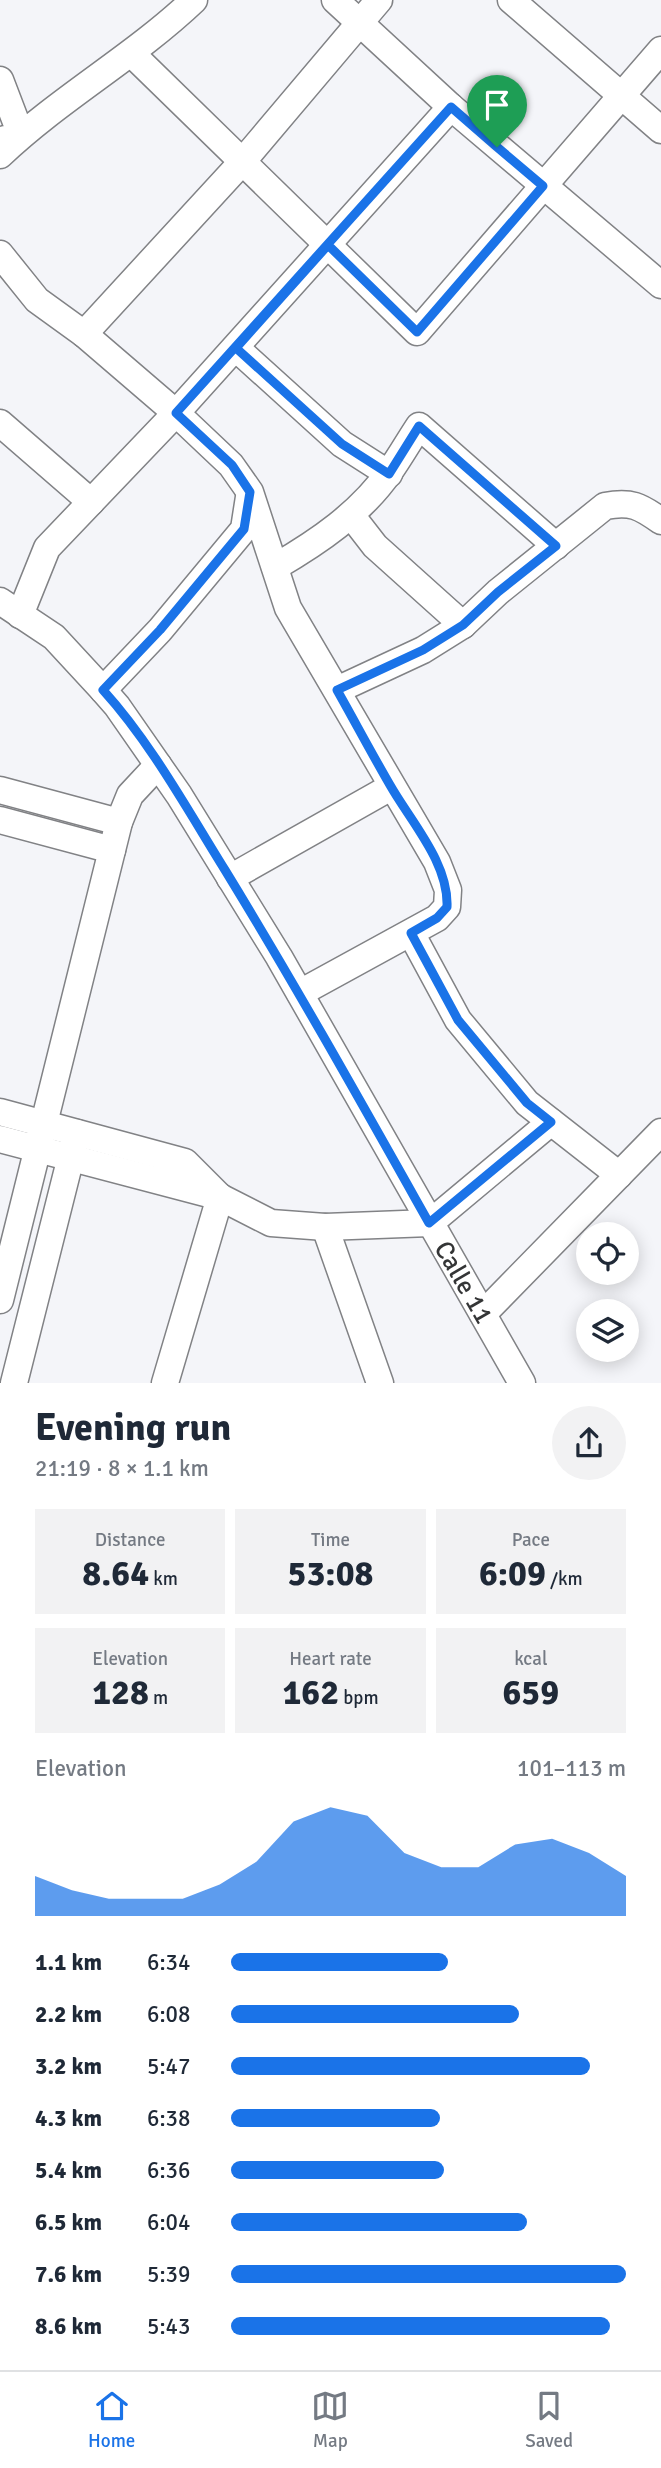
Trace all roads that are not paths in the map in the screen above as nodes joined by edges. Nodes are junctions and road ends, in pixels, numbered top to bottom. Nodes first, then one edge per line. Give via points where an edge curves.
1 (335, 0) edge
2 (379, 0) edge
3 (511, 0) edge
4 (180, 5) edge
5 (360, 21) junction
6 (661, 50) edge
7 (132, 54) junction
8 (0, 81) edge
9 (622, 95) junction
10 (451, 107) junction
11 (661, 130) edge
12 (10, 138) edge
13 (0, 155) edge
14 (243, 161) junction
15 (543, 186) junction
16 (328, 245) junction
17 (0, 254) edge
18 (661, 285) edge
19 (84, 334) junction
20 (236, 348) junction
21 (176, 413) junction
22 (0, 423) edge
23 (389, 474) junction
24 (250, 492) junction
25 (92, 502) junction
26 (351, 515) junction
27 (661, 521) edge
28 (556, 546) junction
29 (275, 567) junction
30 (10, 608) edge
31 (463, 625) junction
32 (103, 690) junction
33 (337, 690) junction
34 (158, 765) junction
35 (391, 787) junction
36 (0, 790) edge
37 (0, 820) edge
38 (119, 822) junction
39 (112, 850) junction
40 (230, 878) junction
41 (411, 933) junction
42 (300, 993) junction
43 (0, 1112) edge
44 (551, 1122) junction
45 (661, 1132) edge
46 (41, 1136) junction
47 (0, 1139) edge
48 (74, 1145) junction
49 (619, 1175) junction
50 (220, 1197) junction
51 (429, 1223) junction
52 (325, 1227) junction
53 (0, 1300) edge
54 (483, 1314) junction
55 (14, 1383) edge
56 (164, 1383) edge
57 (380, 1383) edge
58 (522, 1383) edge

1 - 5 street
2 - 5 street
3 - 9 street
4 - 7 street
5 - 10 street
5 - 14 street
6 - 9 street
7 - 12 street
7 - 14 street
8 - 12 street
9 - 11 street
9 - 15 street
10 - 15 street
10 - 16 street
12 - 13 street
14 - 16 street
14 - 19 street
15 - 16 street via 417,332
15 - 18 street
16 - 20 street
17 - 19 street via 37,300
19 - 21 street
20 - 21 street
20 - 23 street via 342,444
21 - 24 street via 232,465
21 - 25 street
22 - 25 street
23 - 26 street
23 - 28 street via 419,426
24 - 29 street
24 - 32 street via 244,529
25 - 30 street via 47,548
26 - 29 street
26 - 31 street via 375,546
27 - 28 street via 623,502 605,506
28 - 31 street
29 - 33 street via 288,608
30 - 32 street, Calle 11 via 54,637
31 - 33 street via 423,650
32 - 34 street, Calle 11
33 - 35 street
34 - 38 street via 130,795
34 - 40 street, Calle 11
35 - 40 street
35 - 41 street via 437,862 448,890 447,907
36 - 38 street
37 - 39 street
38 - 39 street
39 - 46 street
40 - 42 street, Calle 11
41 - 42 street
41 - 44 street via 458,1020 527,1103
42 - 51 street, Calle 11
43 - 46 street
44 - 49 street
44 - 51 street
45 - 49 street
46 - 47 street
46 - 48 street
46 - 53 street
48 - 50 street via 185,1161
48 - 55 street
49 - 54 street
50 - 52 street via 271,1223
50 - 56 street
51 - 52 street
51 - 54 street, Calle 11
52 - 57 street
54 - 58 street, Calle 11

